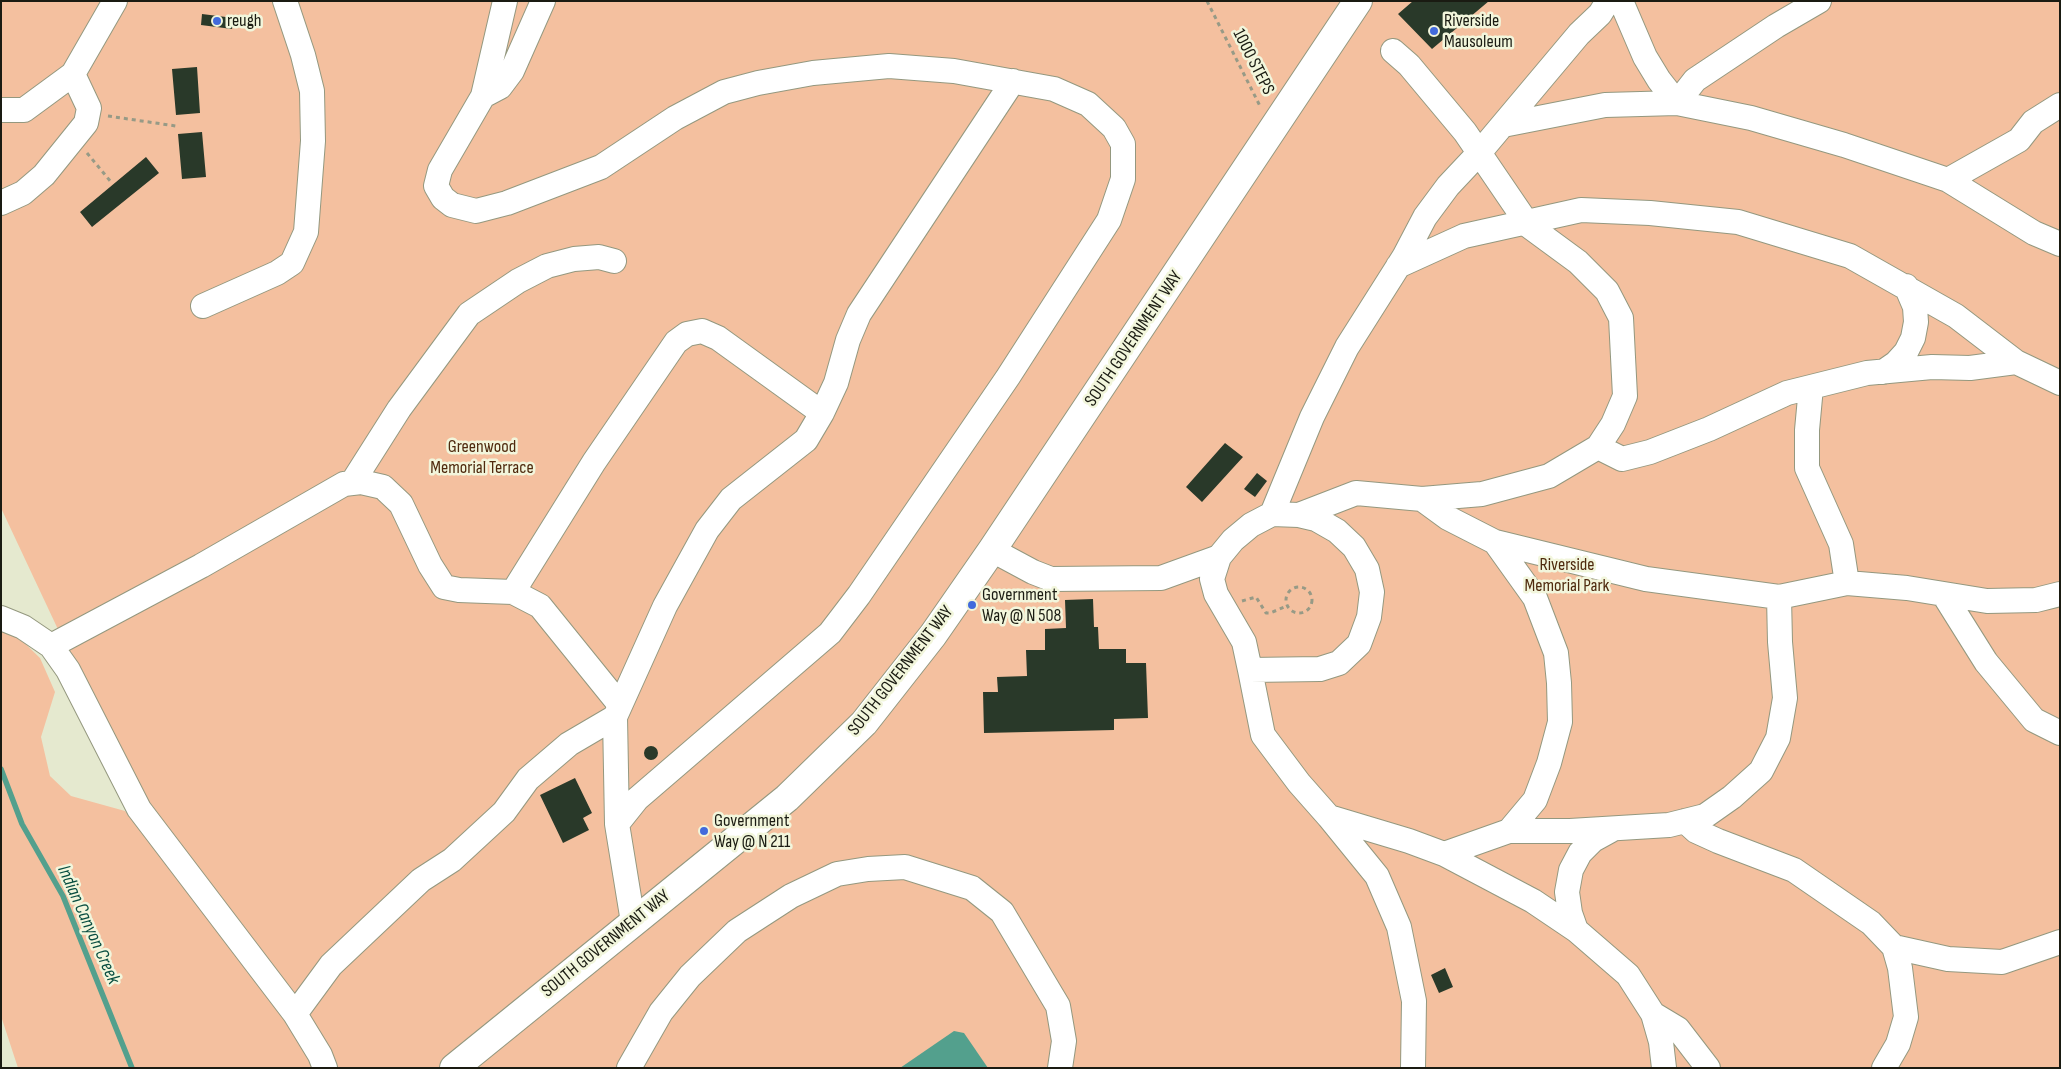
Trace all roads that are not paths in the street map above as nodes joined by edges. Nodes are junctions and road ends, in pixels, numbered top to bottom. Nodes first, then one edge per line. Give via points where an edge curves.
1 (115, 1) edge
2 (285, 1) edge
3 (505, 1) edge
4 (543, 1) edge
5 (1358, 1) edge
6 (1608, 1) edge
7 (1621, 1) edge
8 (1820, 1) edge
9 (1393, 51) dead end
10 (73, 74) junction
11 (1014, 81) junction
12 (483, 96) junction
13 (1677, 103) junction
14 (2060, 105) edge
15 (1, 110) edge
16 (1503, 125) junction
17 (1480, 153) junction
18 (1948, 180) junction
19 (1, 202) edge
20 (1526, 221) junction
21 (2060, 244) edge
22 (614, 261) dead end
23 (1398, 266) junction
24 (1906, 286) junction
25 (203, 306) dead end
26 (2016, 362) junction
27 (1883, 372) junction
28 (2060, 383) edge
29 (1811, 387) junction
30 (822, 413) junction
31 (1598, 447) junction
32 (352, 483) junction
33 (1422, 499) junction
34 (1272, 514) junction
35 (1299, 515) junction
36 (1495, 542) junction
37 (992, 550) junction
38 (1219, 557) junction
39 (1847, 583) junction
40 (513, 592) junction
41 (2060, 594) edge
42 (1944, 595) junction
43 (1779, 597) junction
44 (1, 618) edge
45 (51, 646) junction
46 (1250, 670) junction
47 (617, 711) junction
48 (2060, 733) edge
49 (1329, 816) junction
50 (1685, 821) junction
51 (616, 824) junction
52 (1615, 828) junction
53 (1509, 830) junction
54 (1444, 854) junction
55 (633, 922) junction
56 (1576, 930) junction
57 (2060, 942) edge
58 (1894, 948) junction
59 (296, 1014) junction
60 (1653, 1014) junction
61 (325, 1068) edge
62 (454, 1068) edge
63 (629, 1068) edge
64 (1060, 1068) edge
65 (1414, 1068) edge
66 (1664, 1068) edge
67 (1708, 1068) edge
68 (1884, 1068) edge

1 - 10 lane
2 - 25 lane via 312,91 313,141 306,232 292,263
3 - 12 lane
4 - 12 lane via 512,71 500,87
5 - 37 main road, SOUTH GOVERNMENT WAY
6 - 16 lane
7 - 13 lane via 1645,57
8 - 13 lane via 1695,80
9 - 17 lane via 1444,106
10 - 15 lane via 24,110
10 - 19 lane via 89,108 86,123 44,176 23,193
11 - 12 lane via 954,71 889,66 758,82 724,92 675,118 601,167 476,211 452,205 436,186 440,170
11 - 30 lane via 859,314 836,383
11 - 51 lane via 1054,89 1088,104 1114,128 1123,144 1122,179 1109,220 1008,377 830,633 637,799
13 - 16 lane via 1605,105
13 - 18 lane via 1751,118
14 - 18 lane via 2033,122 2019,140
16 - 17 lane
17 - 20 lane
17 - 23 lane via 1448,186 1425,217
18 - 21 lane via 2034,233
20 - 23 lane via 1464,236
20 - 24 lane via 1581,210 1738,222 1850,256
20 - 31 lane via 1578,262 1607,291 1621,318 1625,396
22 - 32 lane via 574,259 547,266 518,280 469,314 399,409
23 - 34 lane via 1347,347 1312,417
24 - 26 lane via 1956,316
24 - 27 lane via 1915,307 1913,338 1906,352
26 - 27 lane via 1970,368 1932,367
26 - 28 lane
27 - 29 lane
29 - 31 lane via 1787,393 1650,452 1622,459
29 - 39 lane via 1807,468 1841,544
30 - 40 lane via 718,338 702,331 687,334 676,342 594,462
30 - 47 lane via 806,440 731,498 706,530 664,606
31 - 33 lane via 1549,476 1482,494
32 - 40 lane via 383,488 401,504 444,587
32 - 45 lane via 344,484 201,566
33 - 35 lane via 1356,493
33 - 36 lane via 1448,518
34 - 35 lane
34 - 38 lane via 1251,525
35 - 46 lane via 1316,519 1337,531 1354,547 1367,568 1372,592 1369,617 1359,644 1339,663 1320,669
36 - 43 lane via 1646,579
36 - 53 lane via 1534,598 1556,653 1559,684 1560,722 1550,763 1535,800
37 - 38 lane via 1051,579 1161,578
37 - 55 main road, SOUTH GOVERNMENT WAY via 933,635 864,723 787,798
38 - 46 lane via 1212,579 1216,594 1244,642
39 - 42 lane
39 - 43 lane
40 - 47 lane via 540,606
41 - 42 lane via 2036,600 1987,601
42 - 48 lane via 1986,662 2034,720
43 - 50 lane via 1785,698 1778,738 1761,771 1732,797 1705,816
44 - 45 lane via 23,627
45 - 59 lane via 68,670 139,809
46 - 49 lane via 1263,734 1299,783
47 - 51 lane
47 - 59 lane via 569,744 528,778 504,812 452,860 421,880 331,965
49 - 54 lane
49 - 65 lane via 1377,876 1399,927 1414,1001
50 - 52 lane
50 - 58 lane via 1718,840 1794,870 1871,923
51 - 55 lane
52 - 53 lane
52 - 56 lane via 1593,840 1580,853 1571,870 1567,892
53 - 54 lane
54 - 56 lane via 1532,901
55 - 62 main road, SOUTH GOVERNMENT WAY
56 - 60 lane via 1628,975
57 - 58 lane via 2002,962 1948,959
58 - 68 lane via 1906,1017 1898,1044
59 - 61 lane
60 - 66 lane
60 - 67 lane via 1678,1029
63 - 64 lane via 661,1012 690,976 737,932 791,896 837,874 905,867 972,888 1002,912 1058,1006 1064,1041

